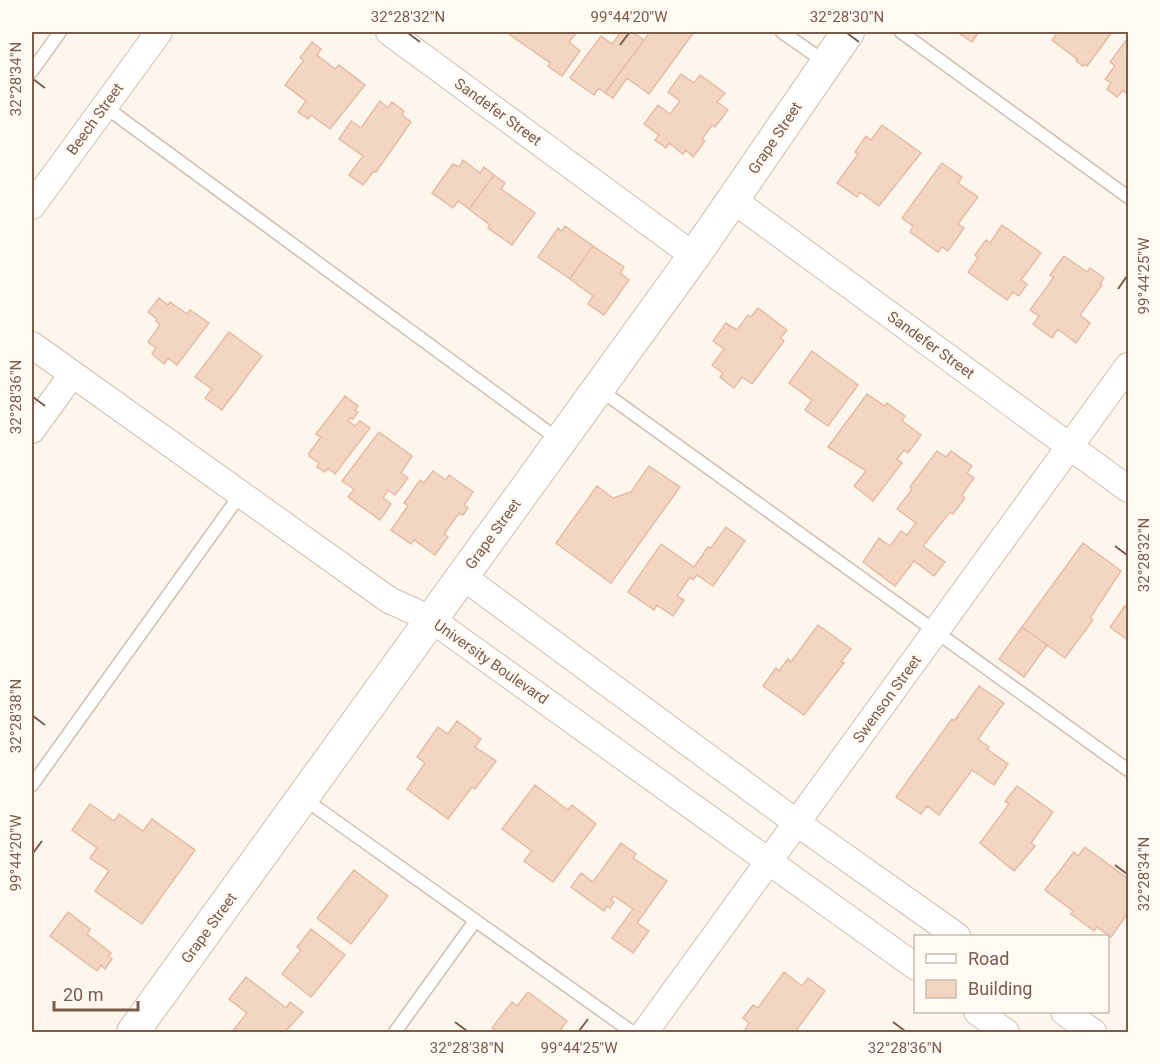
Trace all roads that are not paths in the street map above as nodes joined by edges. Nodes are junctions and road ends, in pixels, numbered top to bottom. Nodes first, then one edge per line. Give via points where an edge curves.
1 (60, 32) edge
2 (159, 32) edge
3 (389, 32) edge
4 (782, 32) edge
5 (848, 32) edge
6 (901, 32) edge
7 (826, 63) junction
8 (32, 71) edge
9 (104, 106) junction
10 (1128, 197) edge
11 (733, 200) junction
12 (33, 201) edge
13 (694, 256) junction
14 (32, 345) edge
15 (1128, 366) edge
16 (71, 376) junction
17 (598, 388) junction
18 (32, 430) edge
19 (560, 440) junction
20 (1070, 447) junction
21 (1128, 489) edge
22 (240, 495) junction
23 (462, 576) junction
24 (431, 619) junction
25 (936, 631) junction
26 (1128, 770) edge
27 (32, 785) edge
28 (303, 798) junction
29 (797, 823) junction
30 (769, 861) junction
31 (475, 921) junction
32 (956, 935) edge
33 (914, 966) edge
34 (980, 1013) edge
35 (1067, 1013) edge
36 (133, 1032) edge
37 (395, 1032) edge
38 (632, 1032) edge
39 (645, 1032) edge
40 (1006, 1032) edge
41 (1093, 1032) edge

1 - 8 lane
2 - 9 street, Beech Street
3 - 13 street, Sandefer Street
4 - 7 lane
5 - 7 street, Grape Street
6 - 10 lane
7 - 11 street, Grape Street
9 - 12 street, Beech Street
9 - 19 lane
11 - 13 street, Grape Street
11 - 20 street, Sandefer Street
13 - 17 street, Grape Street
14 - 16 street, University Boulevard
15 - 20 street, Swenson Street
16 - 18 street
16 - 22 street, University Boulevard
17 - 19 street, Grape Street
17 - 25 lane
19 - 23 street, Grape Street
20 - 21 street, Sandefer Street
20 - 25 street, Swenson Street
22 - 24 street, University Boulevard via 389,600
22 - 27 lane
23 - 24 street, Grape Street
23 - 29 street
24 - 28 street, Grape Street
24 - 30 street, University Boulevard
25 - 26 lane
25 - 29 street, Swenson Street
28 - 31 lane
28 - 36 street, Grape Street
29 - 30 street, Swenson Street
29 - 32 street
30 - 33 street, University Boulevard
30 - 39 street, Swenson Street
31 - 37 lane
31 - 38 lane
34 - 40 street
35 - 41 street

